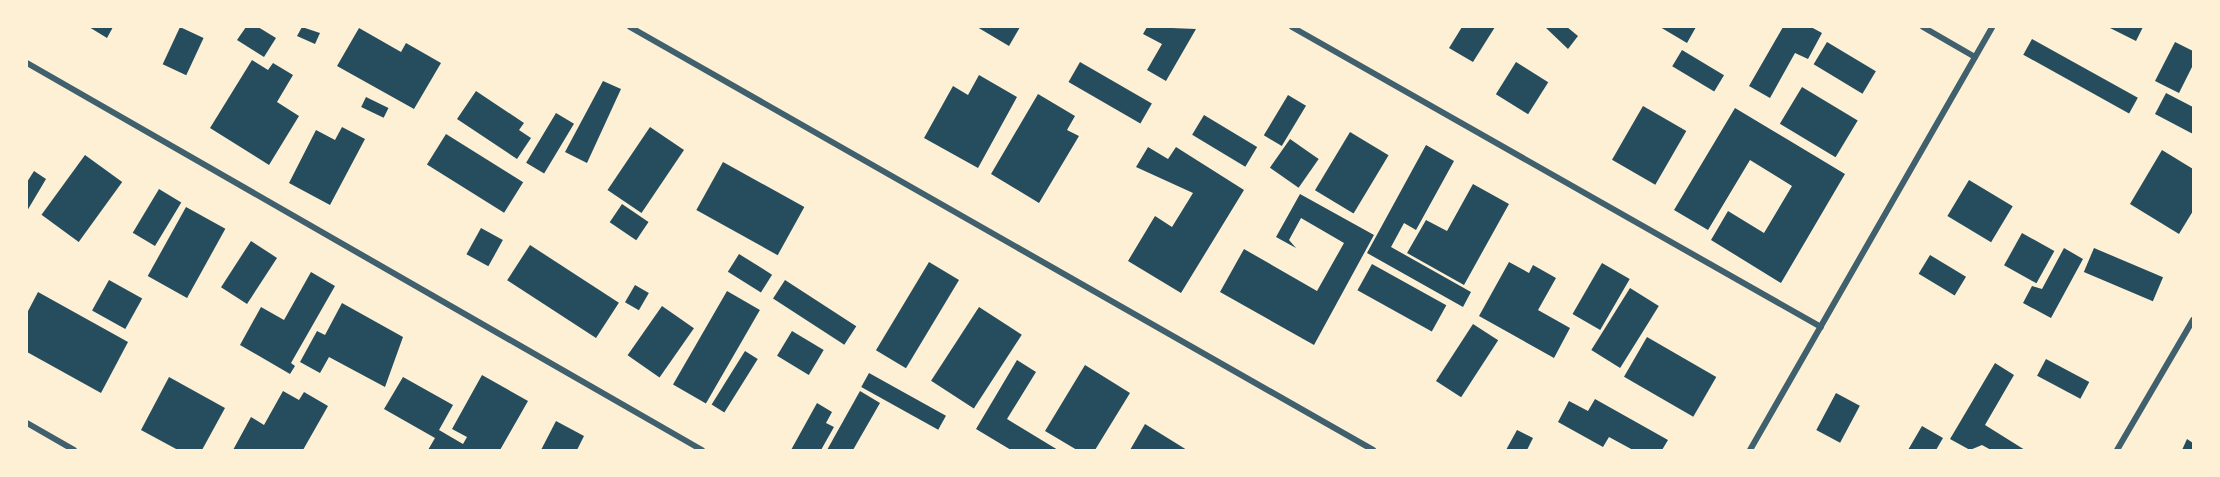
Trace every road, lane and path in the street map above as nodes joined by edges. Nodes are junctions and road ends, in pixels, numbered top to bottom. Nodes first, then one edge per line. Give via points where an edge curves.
1 (630, 27) edge
2 (1292, 27) edge
3 (1923, 27) edge
4 (1992, 27) edge
5 (1975, 57) junction
6 (27, 63) edge
7 (2193, 320) edge
8 (1821, 327) junction
9 (27, 423) edge
10 (74, 450) edge
11 (702, 450) edge
12 (1373, 450) edge
13 (1750, 450) edge
14 (2117, 450) edge

1 - 12 street
2 - 8 street
3 - 5 street
4 - 5 street
5 - 8 street
6 - 11 street
7 - 14 street
8 - 13 street
9 - 10 street

